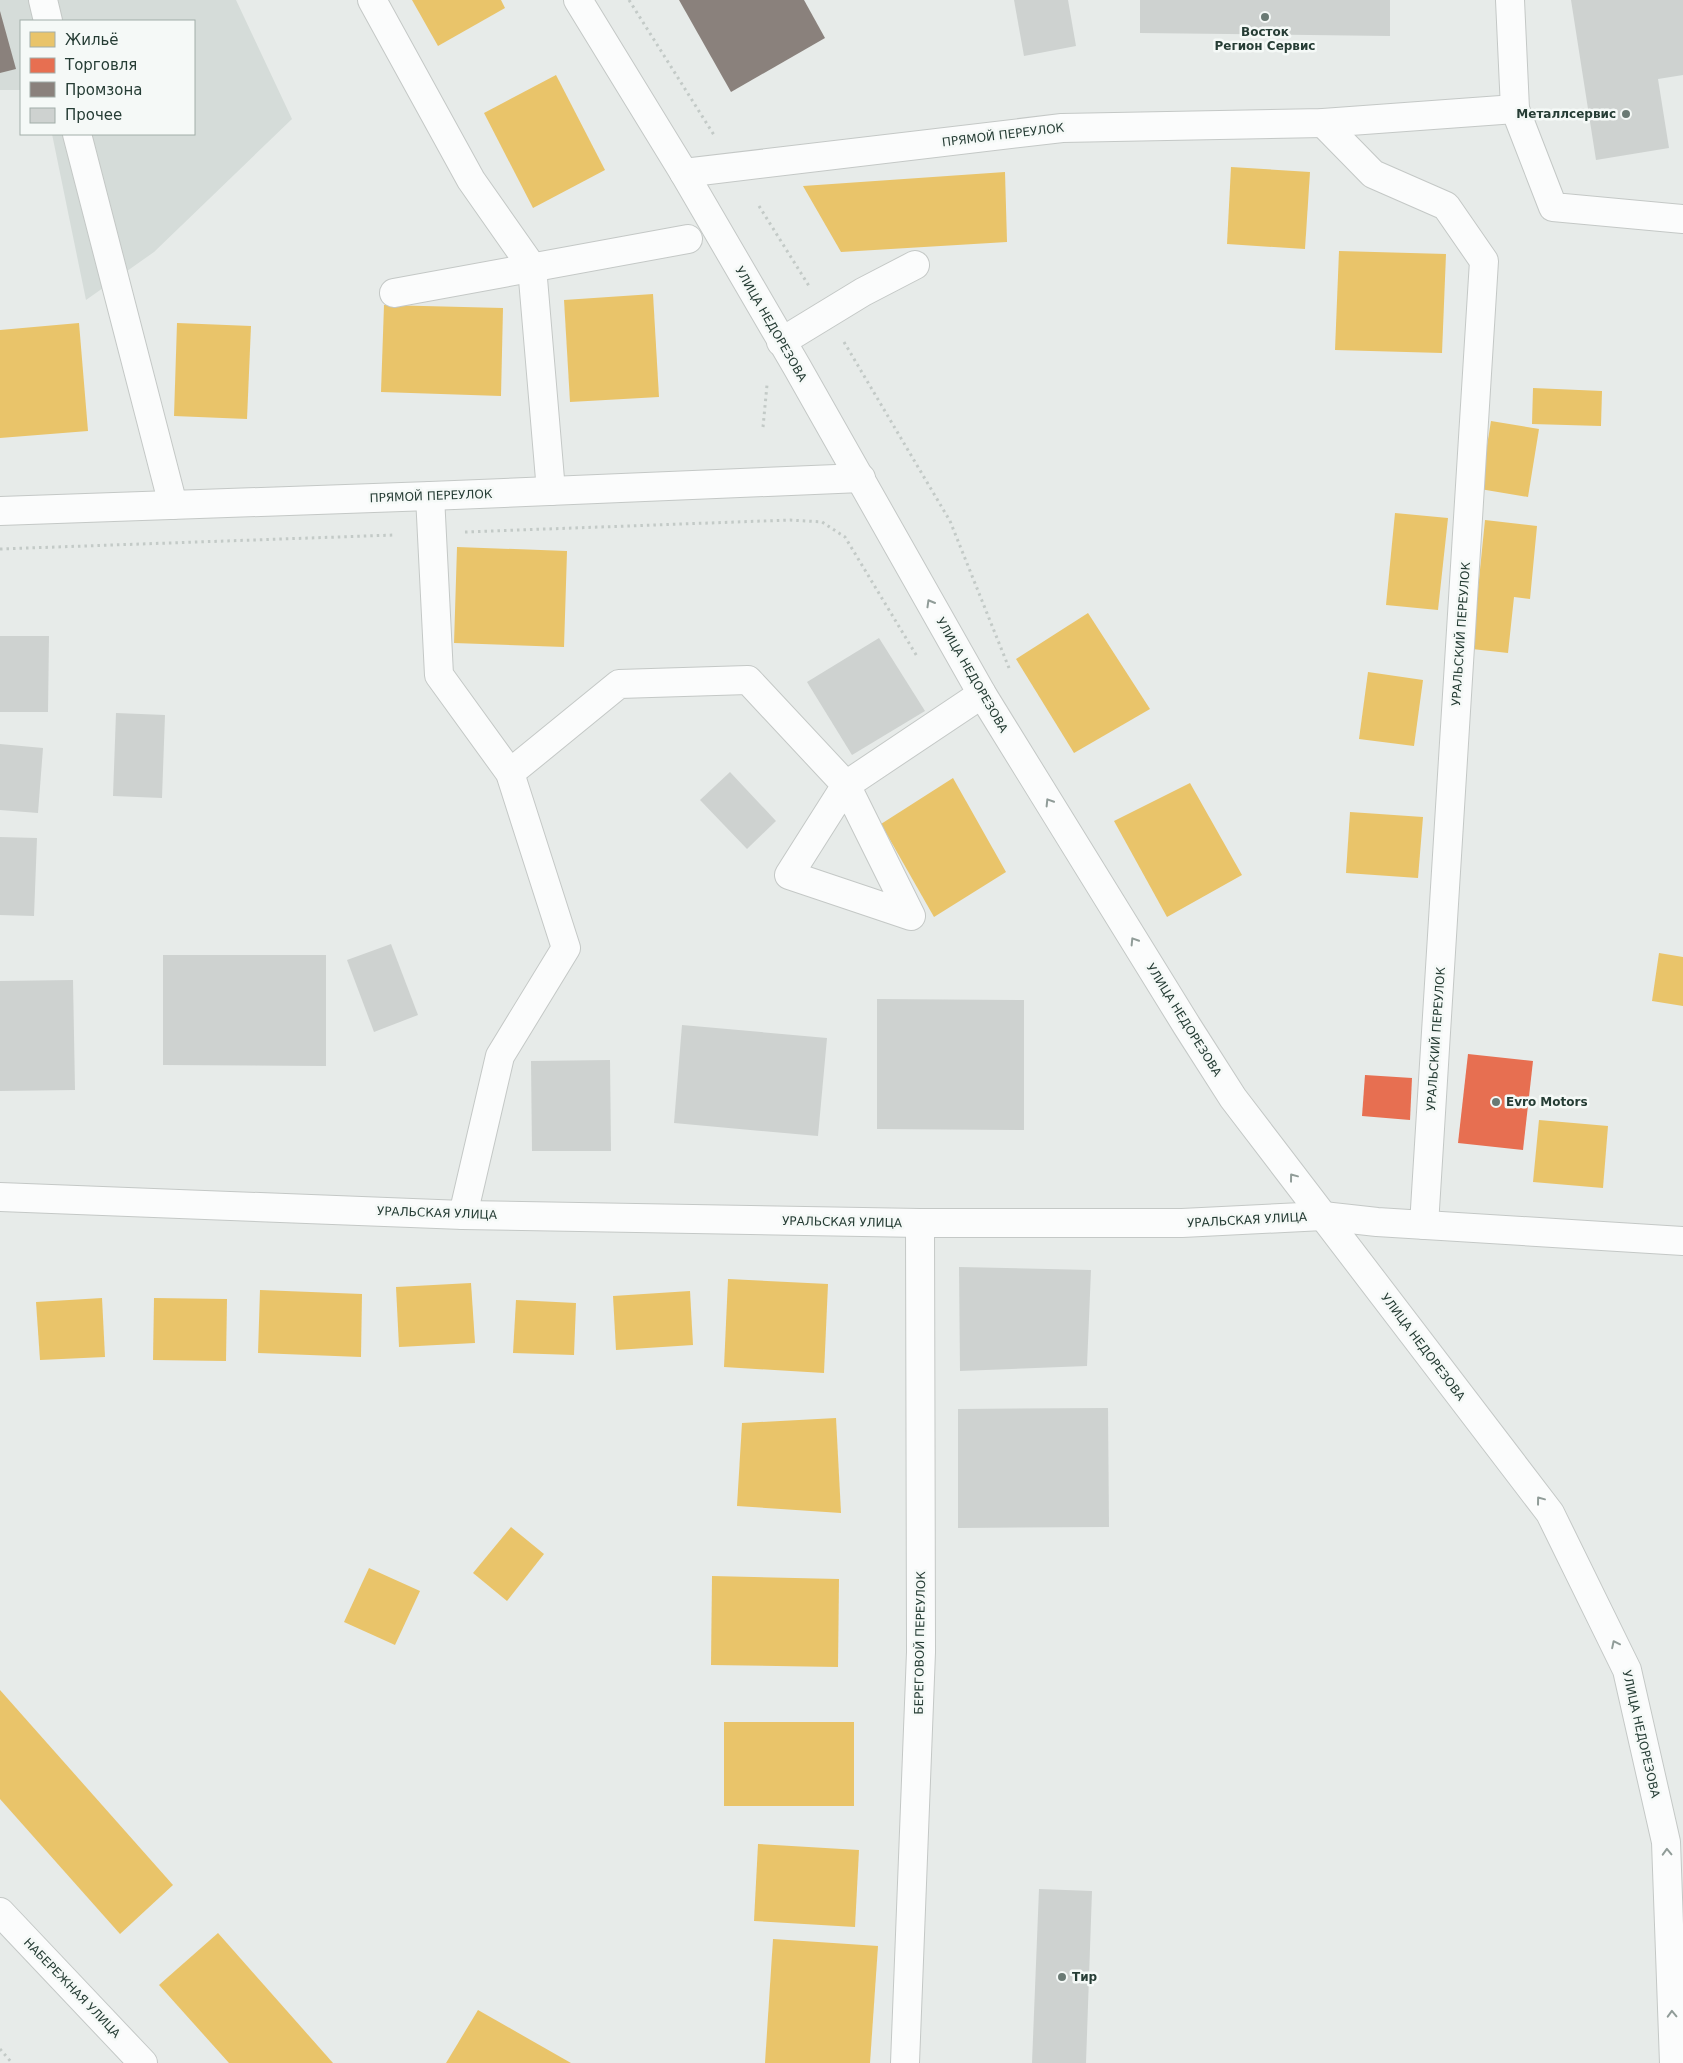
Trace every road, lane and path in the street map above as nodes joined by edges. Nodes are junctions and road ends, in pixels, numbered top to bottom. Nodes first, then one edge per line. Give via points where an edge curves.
1 (43, 0) edge
2 (372, 0) edge
3 (578, 0) edge
4 (629, 0) edge
5 (1510, 0) edge
6 (48, 20) edge
7 (1515, 109) junction
8 (1323, 123) junction
9 (77, 135) edge
10 (719, 142) dead end
11 (684, 173) junction
12 (759, 206) dead end
13 (1683, 219) edge
14 (688, 239) dead end
15 (915, 265) dead end
16 (532, 267) junction
17 (394, 293) dead end
18 (827, 315) junction
19 (782, 342) junction
20 (861, 478) junction
21 (551, 491) junction
22 (430, 496) junction
23 (173, 505) junction
24 (0, 511) edge
25 (460, 533) dead end
26 (394, 535) dead end
27 (0, 549) edge
28 (918, 658) dead end
29 (1013, 677) dead end
30 (982, 694) junction
31 (510, 773) junction
32 (846, 785) junction
33 (0, 1197) edge
34 (463, 1214) junction
35 (1323, 1216) junction
36 (920, 1223) junction
37 (1424, 1225) junction
38 (1683, 1241) edge
39 (0, 1912) edge
40 (0, 2049) edge
41 (12, 2063) edge
42 (143, 2063) edge
43 (905, 2063) edge
44 (1674, 2063) edge

1 - 6 street
2 - 16 street via 471,180
3 - 11 street, УЛИЦА НЕДОРЕЗОВА
4 - 10 path
5 - 7 street
7 - 8 street, ПРЯМОЙ ПЕРЕУЛОК
7 - 13 street via 1553,207
8 - 11 street, ПРЯМОЙ ПЕРЕУЛОК via 1062,128
8 - 37 street, УРАЛЬСКИЙ ПЕРЕУЛОК via 1374,174 1446,206 1484,261
9 - 23 street
11 - 19 street, УЛИЦА НЕДОРЕЗОВА
12 - 18 path
14 - 16 street
15 - 18 street
16 - 17 street
16 - 21 street
18 - 19 street
18 - 29 path via 950,521
19 - 20 street, УЛИЦА НЕДОРЕЗОВА
20 - 21 street, ПРЯМОЙ ПЕРЕУЛОК
30 -> 20 street, УЛИЦА НЕДОРЕЗОВА
21 - 22 street, ПРЯМОЙ ПЕРЕУЛОК
22 - 23 street, ПРЯМОЙ ПЕРЕУЛОК
22 - 31 street via 439,675
23 - 24 street, ПРЯМОЙ ПЕРЕУЛОК
25 - 28 path via 790,520 822,522 845,537
26 - 27 path
30 - 32 street
35 -> 30 street, УЛИЦА НЕДОРЕЗОВА via 1233,1098
31 - 32 street via 619,684 748,680
31 - 34 street via 566,948 500,1056
32 - 32 street via 863,820 911,916 789,875
33 - 34 street, УРАЛЬСКАЯ УЛИЦА
34 - 36 street, УРАЛЬСКАЯ УЛИЦА
35 - 36 street, УРАЛЬСКАЯ УЛИЦА via 1182,1223
35 - 37 street, УРАЛЬСКАЯ УЛИЦА
44 -> 35 street, УЛИЦА НЕДОРЕЗОВА via 1666,1842 1628,1670 1550,1513
36 - 43 street, БЕРЕГОВОЙ ПЕРЕУЛОК via 921,1652
37 - 38 street, УРАЛЬСКАЯ УЛИЦА
39 - 42 street, НАБЕРЕЖНАЯ УЛИЦА
40 - 41 path

